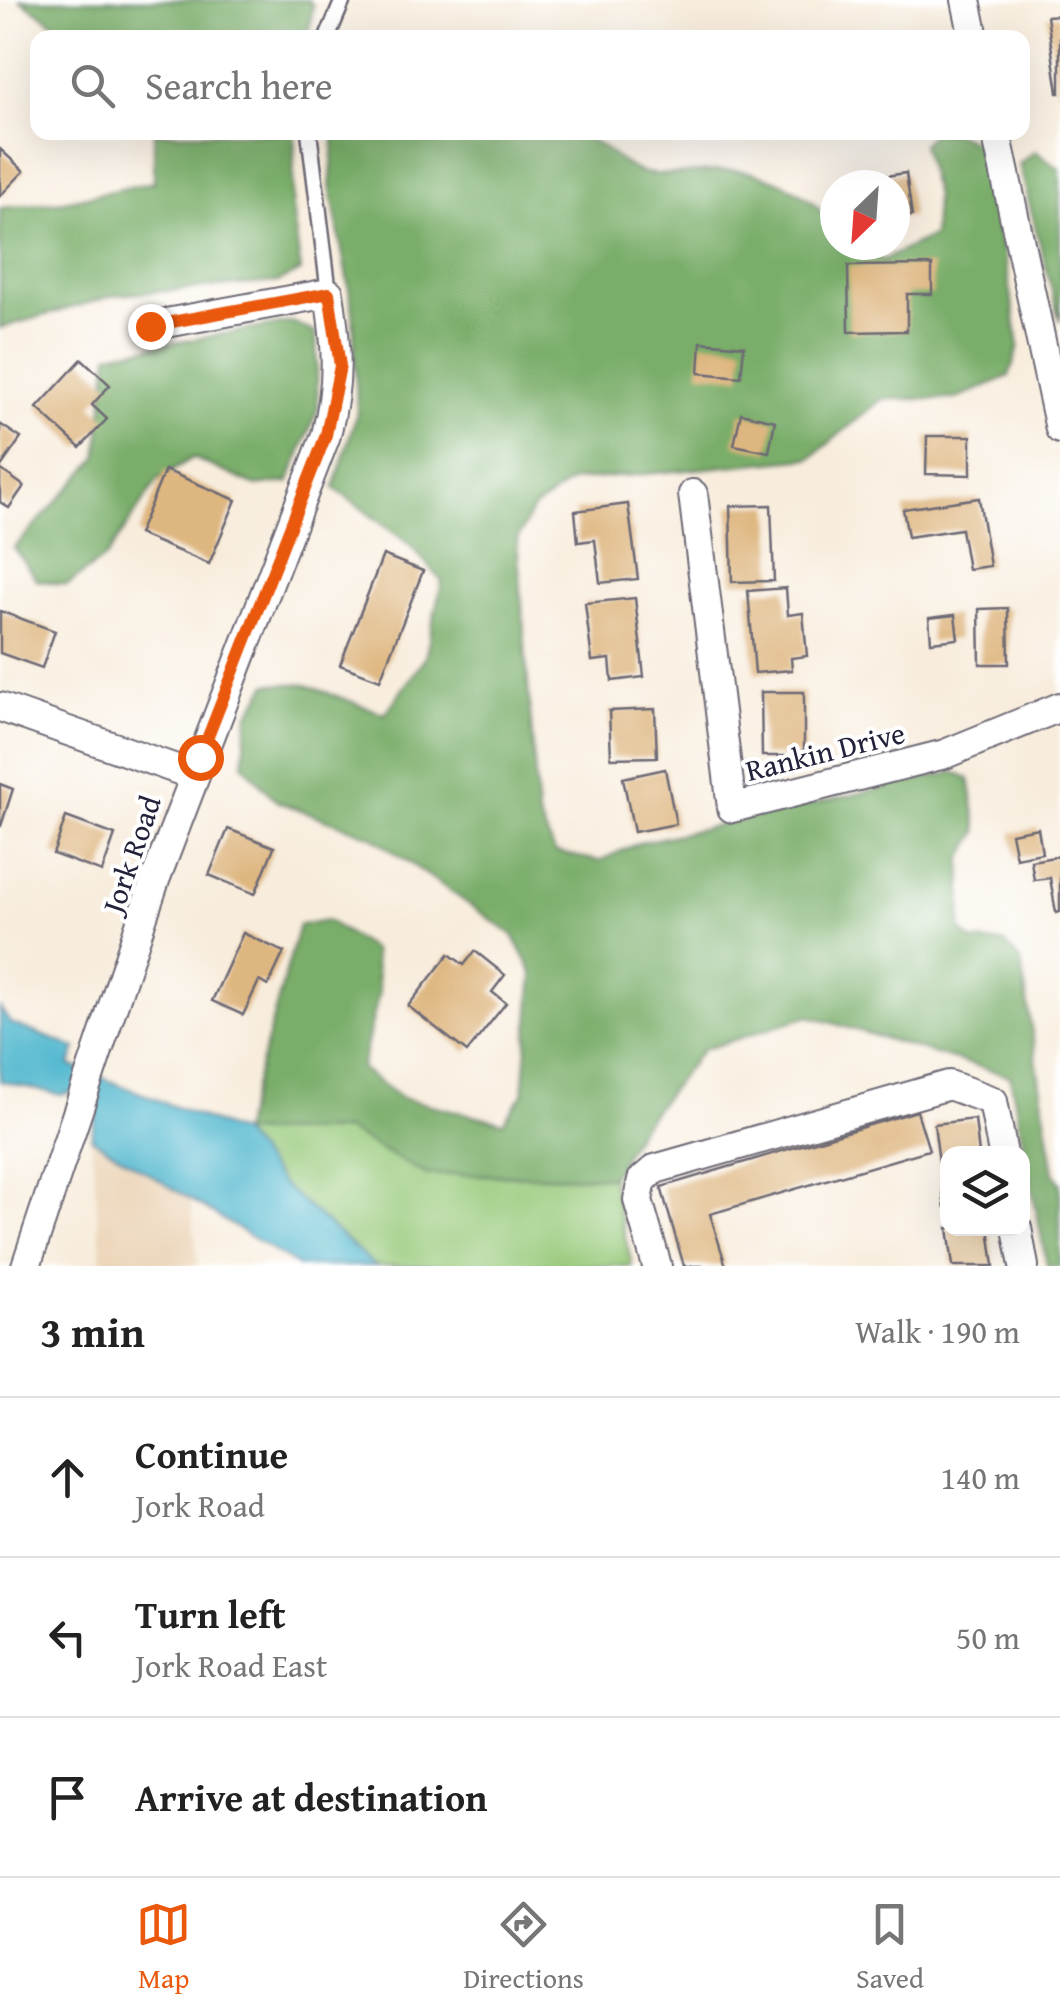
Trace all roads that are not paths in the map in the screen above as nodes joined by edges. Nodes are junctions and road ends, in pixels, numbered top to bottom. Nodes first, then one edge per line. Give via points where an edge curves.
1 (343, 0) edge
2 (966, 0) edge
3 (331, 30) edge
4 (972, 30) edge
5 (311, 140) edge
6 (998, 140) edge
7 (329, 293) junction
8 (150, 326) dead end
9 (1060, 429) edge
10 (694, 494) dead end
11 (0, 707) edge
12 (1060, 707) edge
13 (193, 775) junction
14 (1001, 1146) edge
15 (1018, 1236) edge
16 (26, 1266) edge
17 (657, 1266) edge
18 (1024, 1266) edge

1 - 3 lane
2 - 4 street
5 - 7 lane
6 - 9 street
7 - 8 street
7 - 13 street, Jork Road via 340,366 326,435
10 - 12 street, Rankin Drive via 732,808 945,754
11 - 13 street
13 - 16 street, Jork Road
14 - 17 street via 993,1101 949,1085 656,1168 642,1180 638,1200
15 - 18 street

